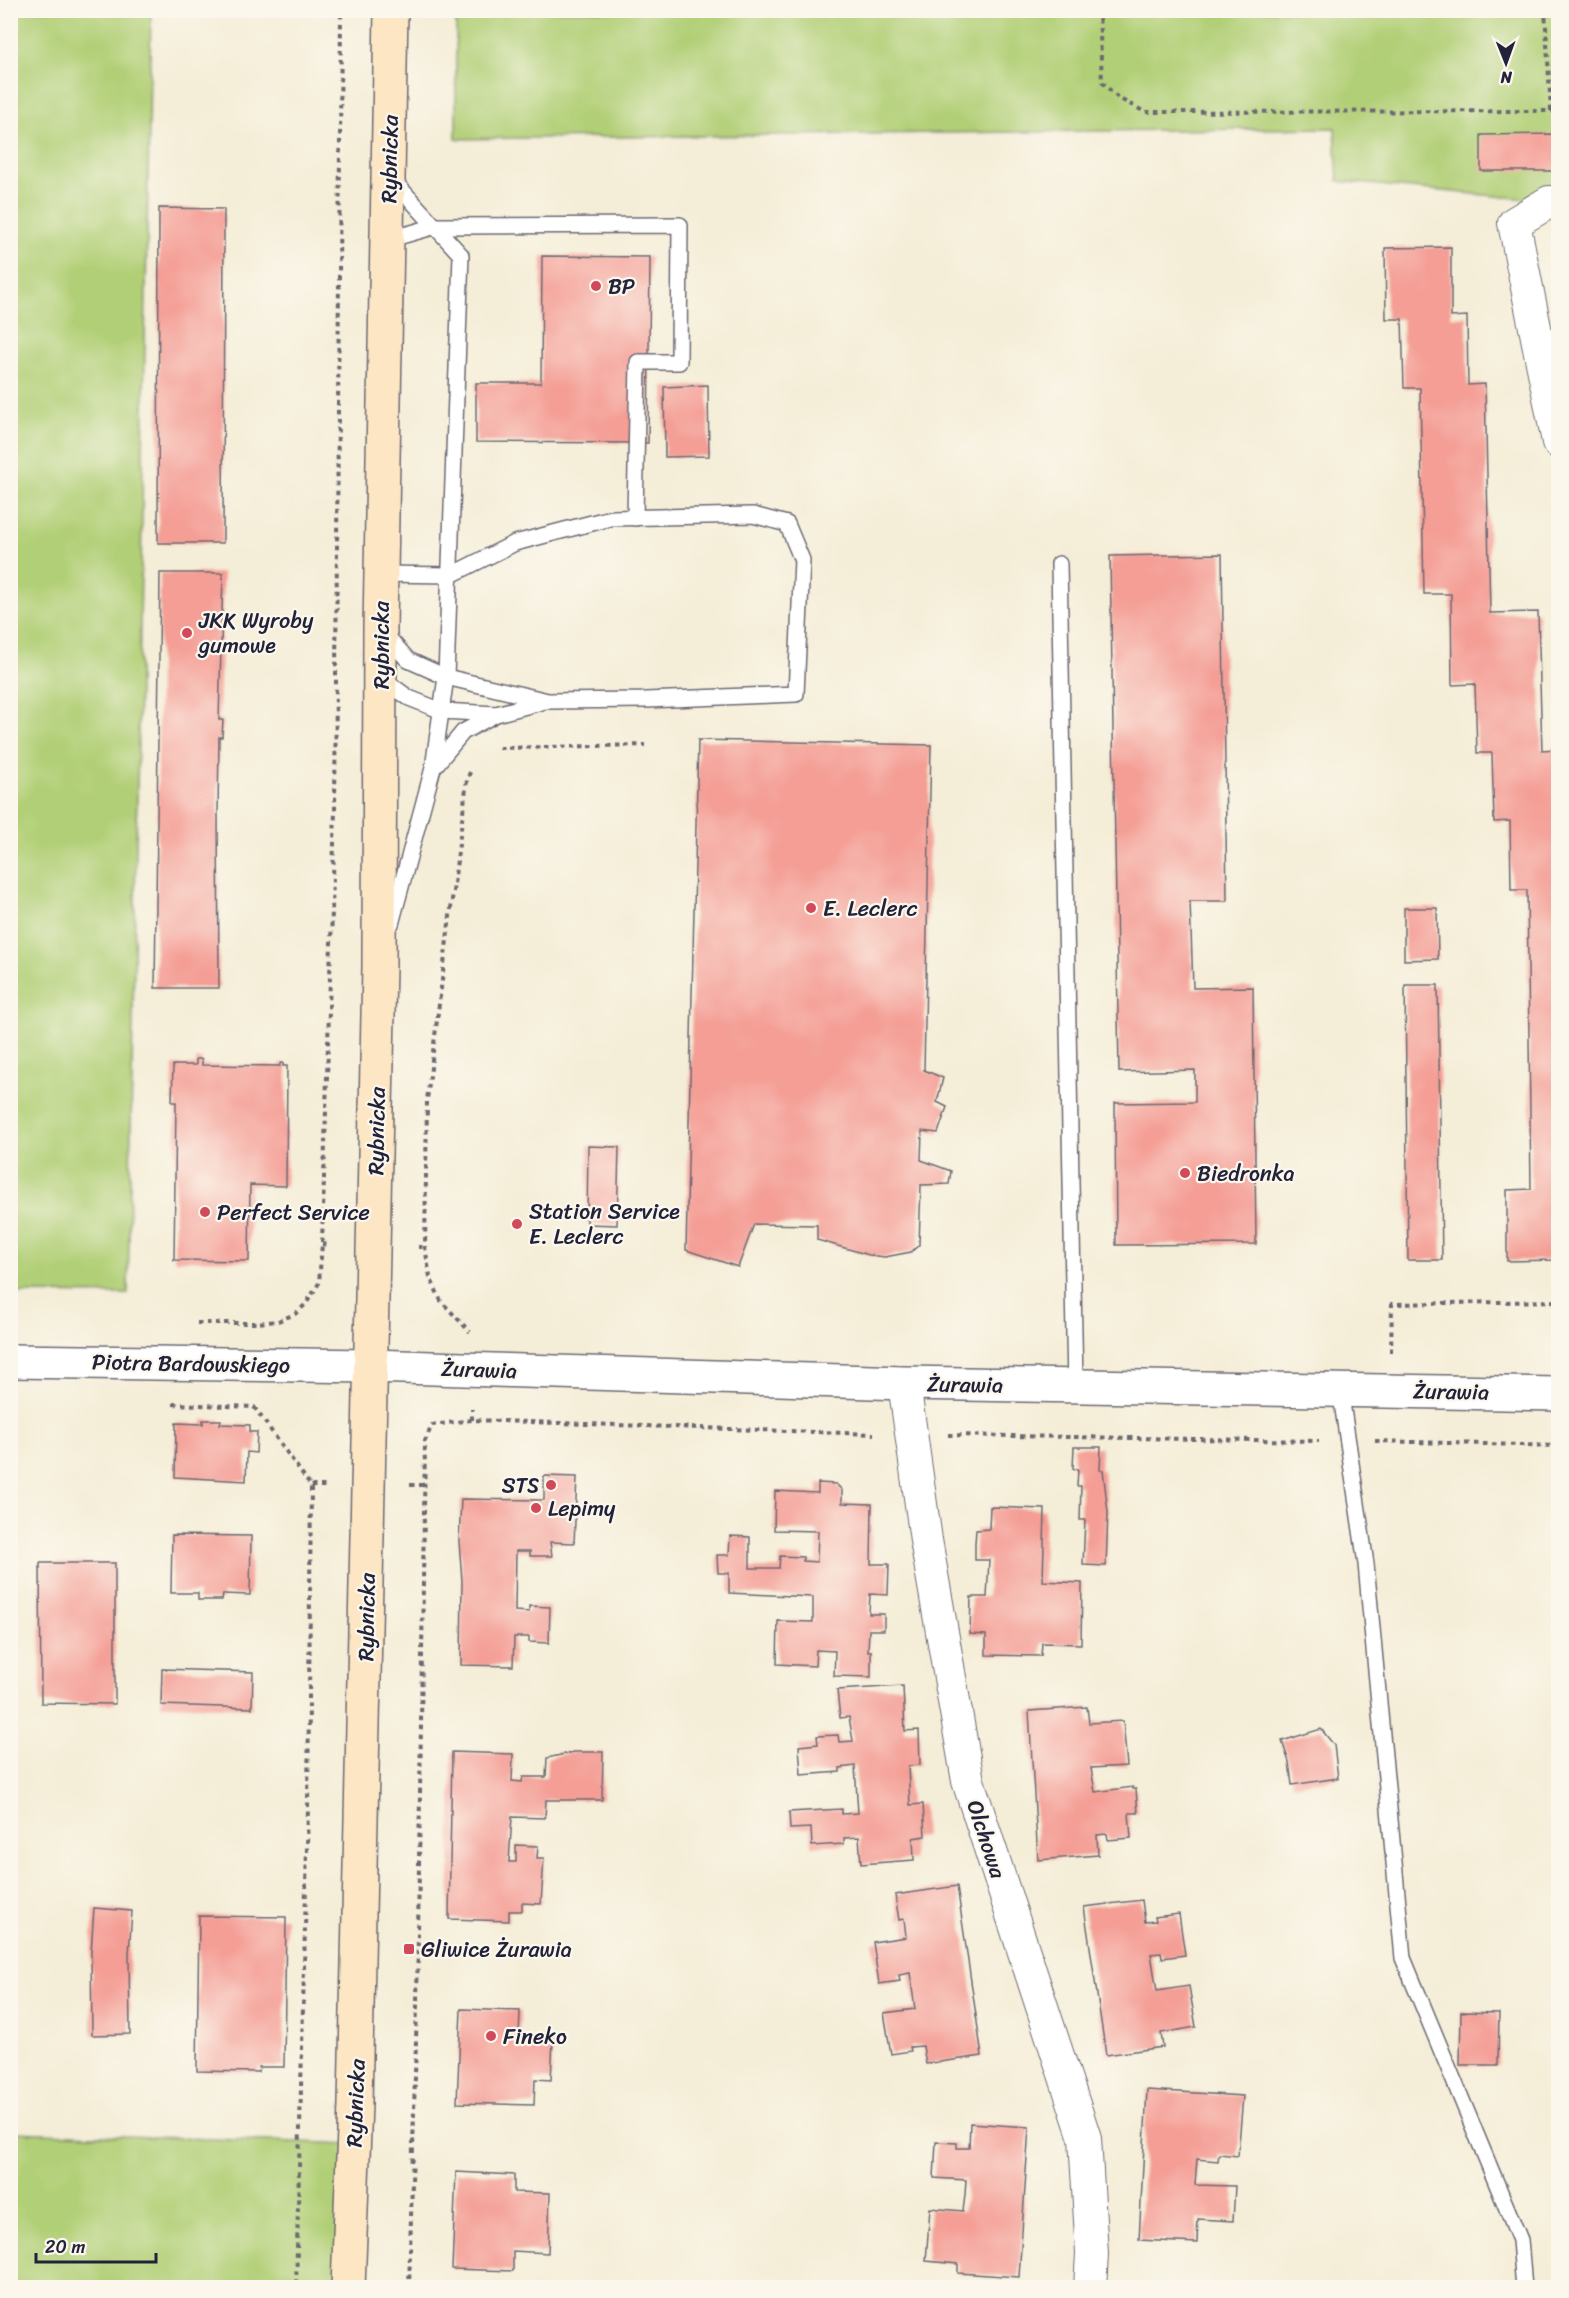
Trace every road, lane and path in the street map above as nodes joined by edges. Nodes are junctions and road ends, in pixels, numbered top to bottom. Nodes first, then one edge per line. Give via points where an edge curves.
1 (341, 10) edge
2 (391, 10) edge
3 (1099, 10) edge
4 (1545, 10) edge
5 (388, 175) junction
6 (1558, 202) edge
7 (436, 226) junction
8 (387, 240) junction
9 (1558, 442) edge
10 (635, 518) junction
11 (1059, 564) dead end
12 (381, 574) junction
13 (451, 575) junction
14 (380, 628) junction
15 (380, 677) junction
16 (446, 677) junction
17 (548, 701) junction
18 (442, 711) junction
19 (496, 714) junction
20 (645, 745) dead end
21 (493, 750) dead end
22 (433, 768) junction
23 (470, 771) dead end
24 (379, 967) junction
25 (322, 1244) junction
26 (331, 1245) dead end
27 (418, 1247) dead end
28 (425, 1247) junction
29 (1558, 1301) edge
30 (256, 1323) dead end
31 (474, 1336) dead end
32 (1402, 1352) dead end
33 (10, 1361) edge
34 (371, 1366) junction
35 (904, 1383) junction
36 (1075, 1386) junction
37 (1340, 1389) junction
38 (1558, 1394) edge
39 (161, 1403) dead end
40 (472, 1409) dead end
41 (472, 1420) junction
42 (876, 1434) dead end
43 (944, 1435) dead end
44 (1320, 1441) dead end
45 (1371, 1441) dead end
46 (1558, 1446) edge
47 (410, 1485) dead end
48 (424, 1485) junction
49 (311, 1486) junction
50 (326, 1486) dead end
51 (296, 2288) edge
52 (348, 2288) edge
53 (409, 2288) edge
54 (1090, 2288) edge
55 (1524, 2288) edge

1 - 25 path via 335,810
2 - 5 main road, Rybnicka
3 - 4 path via 1102,82 1118,98 1145,112 1551,111
5 - 7 lane
5 - 8 main road, Rybnicka
6 - 9 street via 1549,202 1514,223
7 - 8 lane
7 - 10 lane via 680,225 679,362 638,362
7 - 13 lane via 461,255
8 - 12 main road, Rybnicka
10 - 13 lane via 611,518 515,543
10 - 17 lane via 753,514 787,524 802,560 795,694
11 - 36 lane
12 - 13 lane
12 - 14 main road, Rybnicka
13 - 16 lane
14 - 15 main road, Rybnicka
14 - 16 lane via 408,660
15 - 18 lane via 409,698
15 - 24 main road, Rybnicka
16 - 17 lane
16 - 18 lane
17 - 19 lane
18 - 19 lane
18 - 22 lane
19 - 22 lane via 463,732
20 - 21 path
22 - 24 lane
23 - 28 path via 426,1100
24 - 34 main road, Rybnicka
25 - 26 path
25 - 30 path via 319,1283 306,1304 278,1321
27 - 28 path
28 - 31 path via 430,1277 441,1301
29 - 32 path via 1392,1304 1391,1352
33 - 34 street, Piotra Bardowskiego
34 - 35 street, Żurawia
34 - 52 main road, Rybnicka via 356,2104
35 - 36 street, Żurawia
35 - 54 street, Olchowa via 926,1540 968,1780 1085,2138 1092,2254
36 - 37 street, Żurawia
37 - 38 street, Żurawia
37 - 55 lane via 1366,1564 1403,1958 1520,2240
39 - 49 path via 254,1407
40 - 41 path
41 - 42 path
41 - 48 path via 432,1425 425,1441
43 - 44 path
45 - 46 path
47 - 48 path
48 - 53 path
49 - 50 path
49 - 51 path via 308,1807

